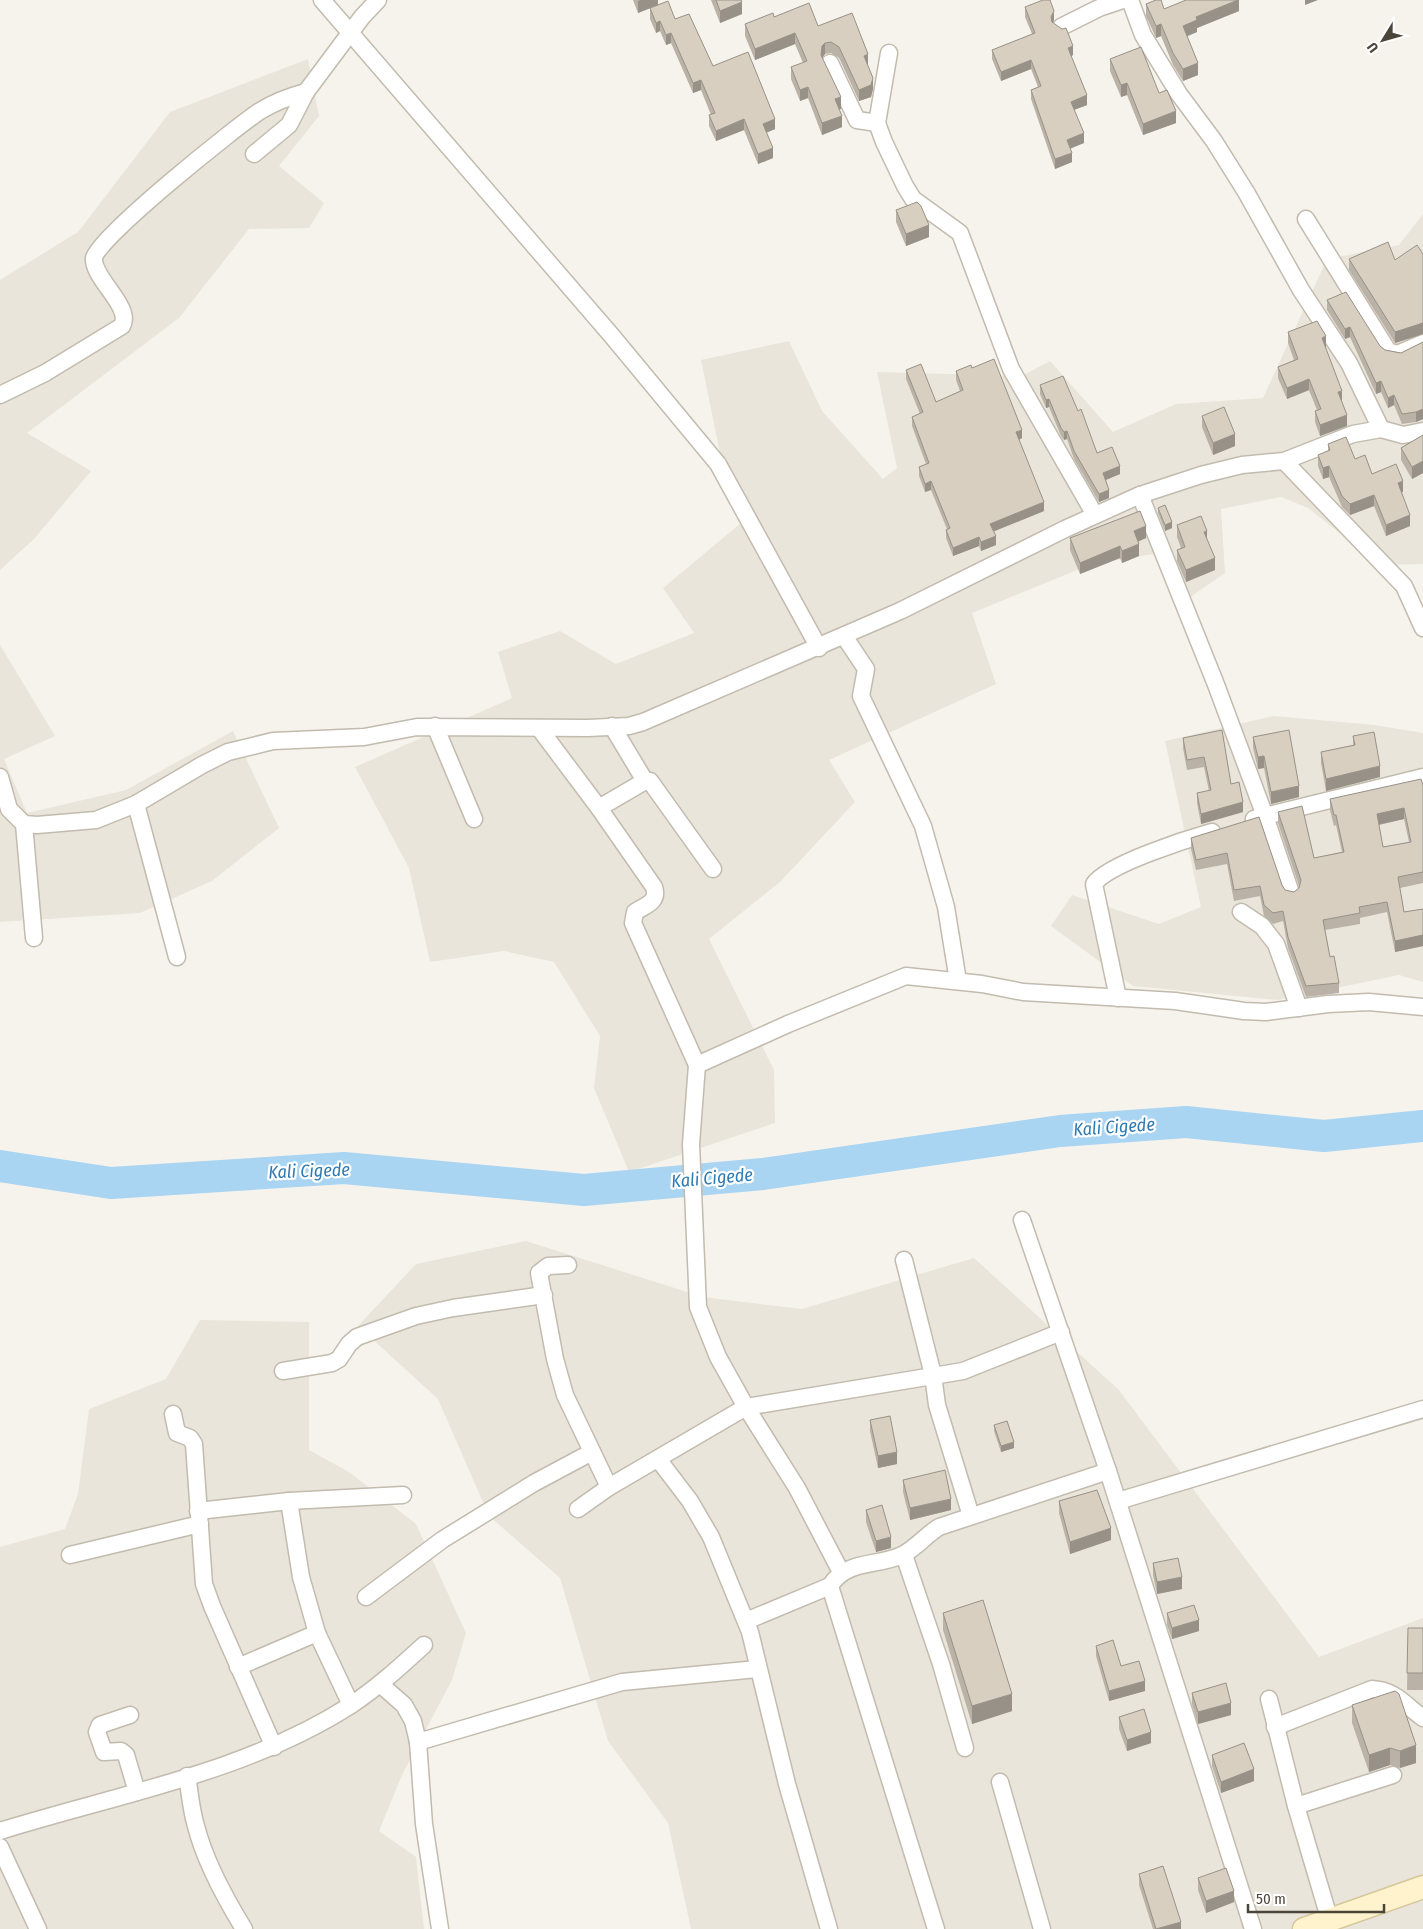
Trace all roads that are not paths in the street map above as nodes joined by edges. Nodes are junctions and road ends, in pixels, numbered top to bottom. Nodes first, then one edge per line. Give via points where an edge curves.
1 (322, 0) edge
2 (378, 0) edge
3 (1123, 0) edge
4 (1130, 0) edge
5 (1061, 27) edge
6 (351, 33) junction
7 (889, 53) dead end
8 (830, 63) dead end
9 (306, 92) junction
10 (878, 123) junction
11 (254, 154) dead end
12 (1306, 219) dead end
13 (1423, 343) edge
14 (0, 396) edge
15 (1381, 429) junction
16 (1423, 431) edge
17 (1284, 461) junction
18 (1140, 495) junction
19 (1095, 515) junction
20 (1423, 628) edge
21 (844, 636) junction
22 (818, 648) junction
23 (435, 726) junction
24 (612, 726) junction
25 (539, 728) junction
26 (0, 776) edge
27 (1423, 777) edge
28 (646, 781) junction
29 (136, 804) junction
30 (599, 808) junction
31 (1265, 816) junction
32 (474, 819) dead end
33 (24, 824) junction
34 (714, 869) dead end
35 (1292, 893) edge
36 (1241, 912) dead end
37 (34, 938) dead end
38 (177, 957) dead end
39 (958, 981) junction
40 (1118, 998) junction
41 (1423, 1007) edge
42 (1299, 1008) junction
43 (697, 1065) junction
44 (1022, 1220) dead end
45 (904, 1260) dead end
46 (568, 1265) dead end
47 (544, 1295) junction
48 (1061, 1332) junction
49 (283, 1371) dead end
50 (933, 1375) junction
51 (746, 1407) junction
52 (1423, 1409) edge
53 (173, 1414) dead end
54 (592, 1452) junction
55 (658, 1459) junction
56 (1108, 1471) junction
57 (609, 1488) junction
58 (402, 1495) dead end
59 (290, 1501) junction
60 (1118, 1501) junction
61 (578, 1509) dead end
62 (971, 1516) junction
63 (199, 1518) junction
64 (70, 1555) dead end
65 (904, 1555) junction
66 (842, 1572) junction
67 (830, 1586) junction
68 (366, 1598) dead end
69 (746, 1621) junction
70 (317, 1633) junction
71 (424, 1645) dead end
72 (238, 1667) junction
73 (757, 1669) junction
74 (380, 1684) junction
75 (1269, 1700) dead end
76 (351, 1705) junction
77 (130, 1715) dead end
78 (1423, 1718) edge
79 (1275, 1727) junction
80 (418, 1742) junction
81 (274, 1747) junction
82 (965, 1748) dead end
83 (1393, 1775) dead end
84 (187, 1776) junction
85 (1000, 1782) dead end
86 (137, 1792) junction
87 (1296, 1806) junction
88 (0, 1831) edge
89 (0, 1847) edge
90 (1423, 1887) edge
91 (1423, 1904) edge
92 (1341, 1925) edge
93 (38, 1929) edge
94 (244, 1929) edge
95 (440, 1929) edge
96 (829, 1929) edge
97 (936, 1929) edge
98 (1042, 1929) edge
99 (1253, 1929) edge
100 (1304, 1929) edge

1 - 6 street
2 - 6 street
3 - 5 street
4 - 15 street via 1143,35 1246,192 1301,290 1349,363
6 - 9 street
6 - 22 street via 718,464
7 - 10 street
8 - 10 street via 857,120
9 - 11 street via 288,124
9 - 14 street via 261,110 132,214 96,252 94,264 123,314 122,326
10 - 19 street via 913,199 960,233 1011,369
12 - 13 street via 1388,351 1397,354
15 - 16 street via 1403,435
15 - 17 street via 1353,434
17 - 18 street via 1242,465
17 - 20 street via 1404,586
18 - 19 street
18 - 31 street
19 - 21 street
21 - 22 street
21 - 39 street via 865,666 861,696 923,826 946,907
22 - 24 street via 643,722
23 - 25 street
23 - 29 street via 417,726 364,737 316,738 248,746 202,766
23 - 32 street
24 - 25 street
24 - 28 street
25 - 30 street
26 - 33 street via 9,809
27 - 31 street
28 - 30 street
28 - 34 street via 653,784
29 - 33 street via 96,820
29 - 38 street
30 - 43 street via 654,887 655,899 634,912 633,923
31 - 35 street
31 - 40 street via 1164,846 1106,873 1094,884
33 - 37 street
36 - 42 street via 1262,926 1276,944
39 - 40 street via 1023,992
39 - 43 street via 914,975 897,978
40 - 42 street via 1174,1001 1244,1011
41 - 42 street via 1369,1002
43 - 51 street via 691,1144 698,1307 718,1358
44 - 48 street
45 - 50 street
46 - 47 street via 542,1269
47 - 49 street via 416,1316 357,1337 332,1363
47 - 54 street via 565,1395
48 - 50 street via 974,1368
48 - 56 street
50 - 51 street
50 - 62 street via 937,1406
51 - 55 street
51 - 66 street via 797,1488
52 - 60 street
53 - 63 street via 177,1433 190,1438 194,1444
54 - 57 street
54 - 68 street via 534,1483 442,1540
55 - 57 street
55 - 69 street via 690,1501 711,1537
56 - 60 street
56 - 62 street
57 - 61 street
58 - 59 street
59 - 63 street
59 - 70 street via 301,1577
60 - 99 street
62 - 65 street via 926,1534
63 - 64 street
63 - 72 street via 204,1584
65 - 66 street
65 - 82 street
66 - 67 street
67 - 69 street
67 - 97 street
69 - 73 street
70 - 72 street
70 - 76 street
71 - 74 street
72 - 81 street
73 - 80 street via 622,1682
73 - 96 street
74 - 76 street
74 - 80 street via 410,1712
75 - 79 street
76 - 81 street
77 - 86 street via 100,1725 97,1732 104,1752 121,1751 126,1755
78 - 79 street via 1395,1694 1384,1689 1372,1689
79 - 87 street
80 - 95 street via 424,1824
81 - 84 street
83 - 87 street
84 - 86 street
84 - 94 street via 196,1826 206,1856
85 - 98 street
86 - 88 street
87 - 92 street
89 - 93 street
90 - 92 street
91 - 92 street
92 - 100 street

